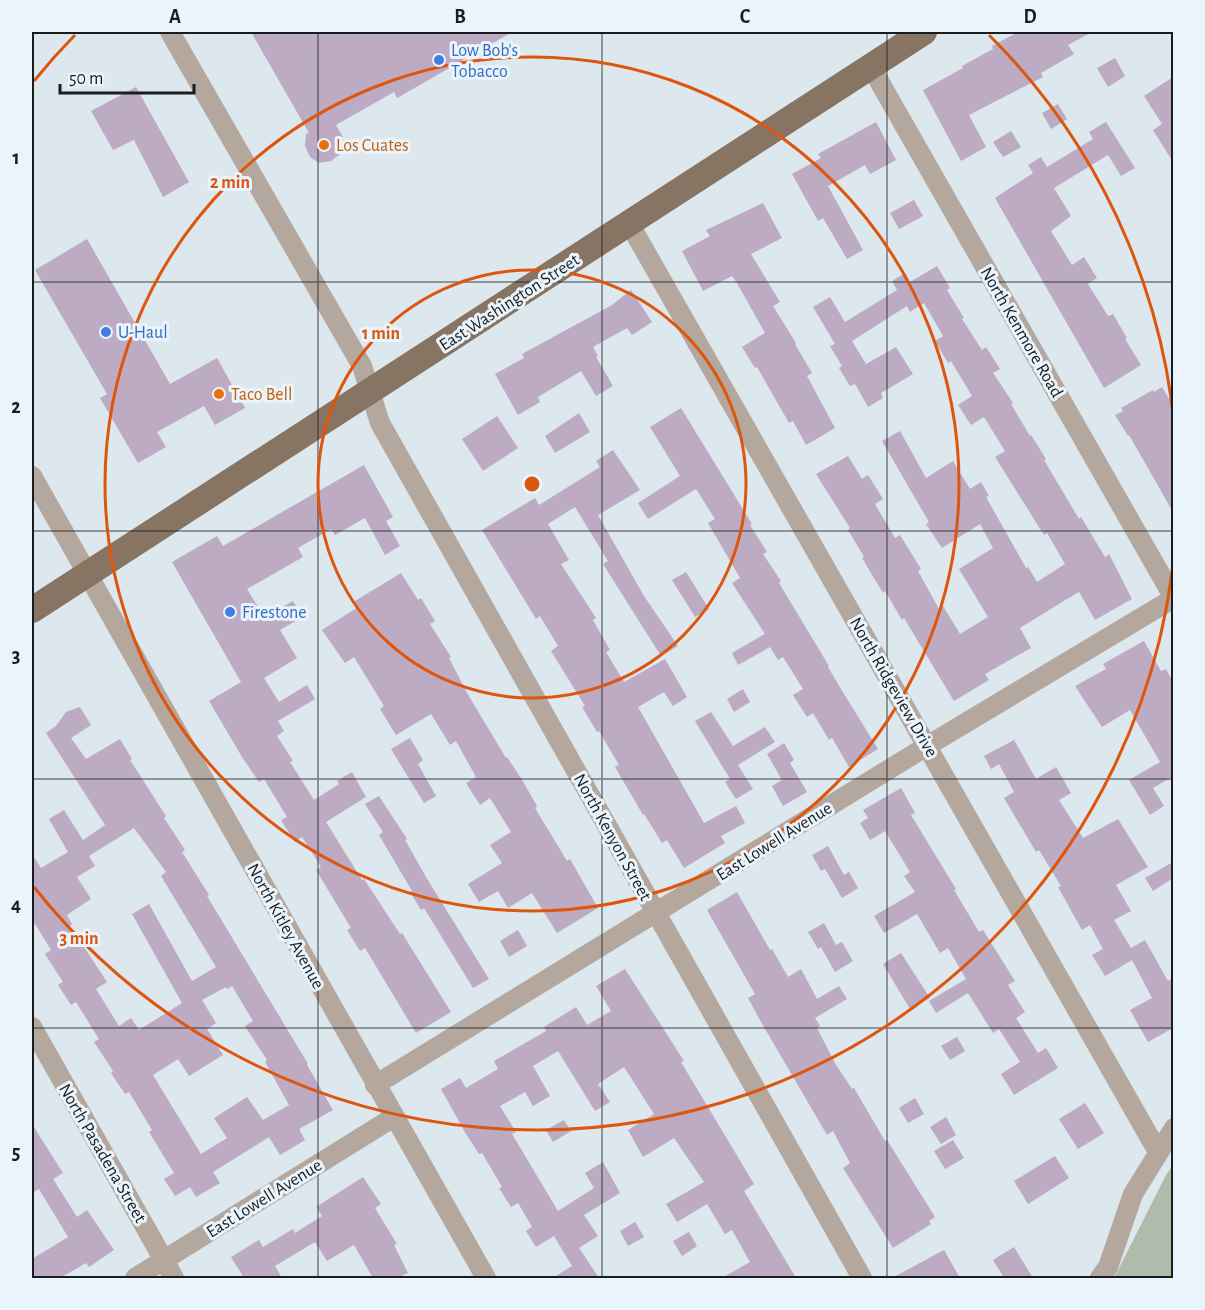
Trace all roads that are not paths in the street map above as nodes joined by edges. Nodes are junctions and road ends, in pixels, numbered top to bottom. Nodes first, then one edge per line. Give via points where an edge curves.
1 (171, 32) edge
2 (924, 32) edge
3 (871, 67) junction
4 (629, 223) junction
5 (369, 393) junction
6 (32, 476) edge
7 (88, 573) junction
8 (1173, 598) edge
9 (32, 610) edge
10 (927, 746) junction
11 (656, 913) junction
12 (32, 1027) edge
13 (375, 1085) junction
14 (393, 1117) junction
15 (1173, 1128) edge
16 (1158, 1152) junction
17 (164, 1260) junction
18 (135, 1278) edge
19 (174, 1278) edge
20 (486, 1278) edge
21 (862, 1278) edge
22 (1100, 1278) edge

1 - 5 street, North Kenyon Street via 358,360
2 - 3 main road, East Washington Street
3 - 4 main road, East Washington Street
3 - 8 street, North Kenmore Road
4 - 5 main road, East Washington Street
4 - 10 street, North Ridgeview Drive
5 - 7 main road, East Washington Street
5 - 11 street, North Kenyon Street via 380,423
6 - 7 street, North Kitley Avenue
7 - 9 main road, East Washington Street
7 - 13 street, North Kitley Avenue
8 - 10 street, East Lowell Avenue
10 - 11 street, East Lowell Avenue
10 - 16 street, North Ridgeview Drive
11 - 13 street, East Lowell Avenue
11 - 21 street, North Kenyon Street
12 - 17 street, North Pasadena Street
13 - 14 street, North Kitley Avenue
14 - 17 street, East Lowell Avenue
14 - 20 street, North Kitley Avenue
15 - 16 street
16 - 22 street via 1133,1194 1108,1267
17 - 18 street, East Lowell Avenue
17 - 19 street, North Pasadena Street

